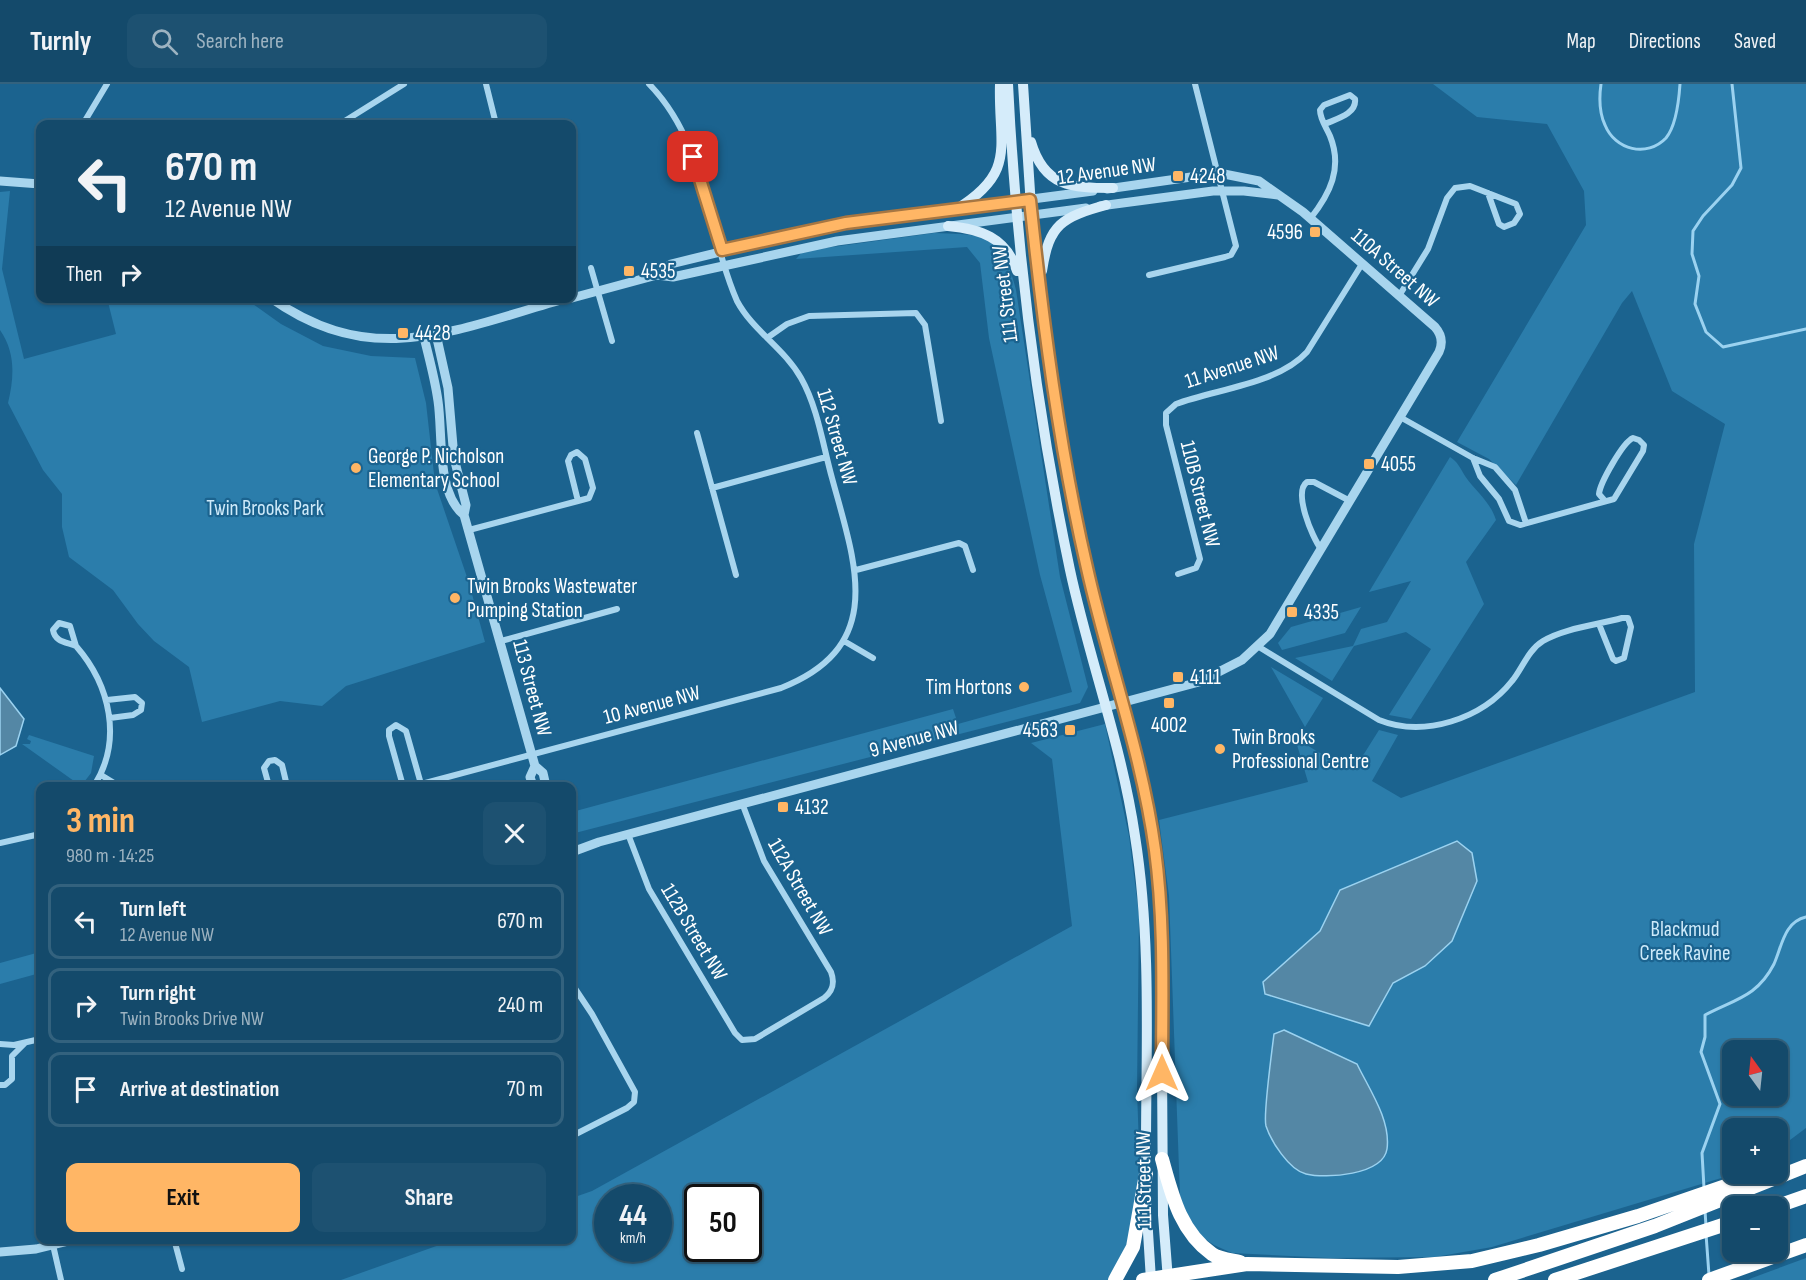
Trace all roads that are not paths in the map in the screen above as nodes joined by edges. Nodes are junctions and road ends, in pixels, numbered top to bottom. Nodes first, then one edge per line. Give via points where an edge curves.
1 (107, 84) edge
2 (404, 84) edge
3 (486, 84) edge
4 (649, 84) edge
5 (1000, 84) edge
6 (1008, 84) edge
7 (1023, 84) edge
8 (1195, 84) edge
9 (85, 120) edge
10 (356, 120) edge
11 (495, 120) edge
12 (1026, 124) junction
13 (1325, 124) junction
14 (0, 181) edge
15 (1221, 182) junction
16 (36, 184) edge
17 (1113, 188) junction
18 (1488, 193) junction
19 (1278, 195) junction
20 (1030, 200) junction
21 (1014, 201) junction
22 (1106, 205) junction
23 (955, 210) junction
24 (1031, 214) junction
25 (1016, 216) junction
26 (1310, 219) junction
27 (948, 226) junction
28 (722, 250) junction
29 (1362, 264) junction
30 (725, 265) junction
31 (591, 268) dead end
32 (657, 275) junction
33 (1149, 275) dead end
34 (1039, 286) junction
35 (598, 290) junction
36 (1023, 291) junction
37 (576, 296) edge
38 (1399, 296) junction
39 (279, 303) edge
40 (551, 303) edge
41 (436, 334) junction
42 (424, 337) junction
43 (767, 338) junction
44 (612, 341) dead end
45 (1169, 408) joint
46 (1400, 417) junction
47 (941, 421) dead end
48 (697, 434) dead end
49 (826, 457) junction
50 (1473, 458) junction
51 (712, 488) junction
52 (578, 501) junction
53 (1350, 501) junction
54 (1605, 501) junction
55 (465, 515) junction
56 (1526, 523) junction
57 (469, 530) junction
58 (1322, 550) junction
59 (856, 570) junction
60 (973, 570) dead end
61 (1178, 574) dead end
62 (736, 575) dead end
63 (617, 609) dead end
64 (1599, 624) junction
65 (501, 641) junction
66 (844, 641) junction
67 (76, 646) dead end
68 (1259, 647) junction
69 (873, 658) dead end
70 (107, 700) junction
71 (1121, 703) junction
72 (1105, 707) junction
73 (110, 718) junction
74 (532, 754) junction
75 (535, 766) junction
76 (101, 775) junction
77 (97, 782) edge
78 (112, 782) edge
79 (268, 782) edge
80 (287, 782) edge
81 (402, 782) edge
82 (421, 782) edge
83 (429, 782) edge
84 (532, 782) edge
85 (545, 782) edge
86 (742, 803) junction
87 (628, 834) junction
88 (36, 835) edge
89 (0, 843) edge
90 (576, 851) edge
91 (576, 991) edge
92 (36, 1040) edge
93 (742, 1040) joint
94 (25, 1043) junction
95 (0, 1044) edge
96 (0, 1085) edge
97 (576, 1134) edge
98 (1806, 1157) edge
99 (1162, 1159) junction
100 (1788, 1164) edge
101 (1806, 1166) edge
102 (1788, 1171) edge
103 (1146, 1174) junction
104 (1740, 1184) edge
105 (1745, 1184) edge
106 (1806, 1196) edge
107 (1788, 1202) edge
108 (1722, 1225) edge
109 (57, 1244) edge
110 (175, 1244) edge
111 (53, 1245) junction
112 (1806, 1245) edge
113 (0, 1252) edge
114 (1247, 1264) junction
115 (182, 1269) dead end
116 (1167, 1277) edge
117 (1148, 1279) edge
118 (61, 1280) edge
119 (1115, 1280) edge
120 (1495, 1280) edge
121 (1555, 1280) edge
122 (1709, 1280) edge

1 - 9 street
2 - 10 street
3 - 11 street
4 - 28 street, 112 Street NW via 686,138
5 - 23 main road via 1001,144 997,171 976,197
6 - 21 main road, 111 Street NW
7 - 12 main road, 111 Street NW
8 - 15 street
12 - 17 main road via 1035,155 1053,178 1070,186
12 - 20 main road, 111 Street NW
13 - 13 street via 1352,110 1355,99 1346,95 1324,105 1319,112
13 - 26 street via 1332,142 1335,171 1329,194
14 - 16 street
15 - 17 street, 12 Avenue NW
15 - 19 street, 12 Avenue NW
15 - 19 street, 12 Avenue NW via 1259,181
15 - 22 street, 12 Avenue NW
15 - 33 street via 1235,249 1225,257
17 - 20 street, 12 Avenue NW
18 - 18 street via 1518,205 1520,214 1511,226 1499,224
18 - 38 street via 1466,185 1452,190 1428,249
19 - 26 street, 12 Avenue NW
20 - 21 street, 12 Avenue NW
20 - 24 main road, 111 Street NW
21 - 23 street, 12 Avenue NW
21 - 25 main road, 111 Street NW
22 - 24 street, 12 Avenue NW
22 - 34 main road via 1074,213 1054,231 1045,248
23 - 28 street, 12 Avenue NW via 827,226
24 - 25 street, 12 Avenue NW
24 - 34 main road, 111 Street NW
25 - 27 street, 12 Avenue NW
25 - 36 main road, 111 Street NW
26 - 29 street, 110A Street NW
27 - 30 street, 12 Avenue NW via 837,241
27 - 36 main road via 975,230 997,240 1014,261
28 - 30 street, 112 Street NW
28 - 32 street, 12 Avenue NW via 671,264
29 - 38 street, 110A Street NW
29 - 45 street, 11 Avenue NW via 1307,352 1296,362 1272,375
30 - 32 street, 12 Avenue NW via 673,277
30 - 43 street, 112 Street NW via 740,308
31 - 35 street
32 - 35 street, 12 Avenue NW
34 - 71 main road, 111 Street NW via 1073,504
35 - 37 street, 12 Avenue NW
35 - 44 street
36 - 72 main road, 111 Street NW via 1057,506
38 - 46 street, 110A Street NW via 1435,327 1442,342
39 - 42 street, 12 Avenue NW via 318,326 343,335 382,340
40 - 41 street, 12 Avenue NW
41 - 42 street, 12 Avenue NW
41 - 55 street, 113 Street NW via 448,388 454,458
42 - 55 street, 113 Street NW via 438,400 445,474 455,508
43 - 47 street via 787,324 809,316 907,311 919,315 926,325
43 - 49 street, 112 Street NW via 790,362 805,386
45 - 61 street, 110B Street NW via 1164,416 1200,559 1195,569
46 - 50 street
46 - 53 street, 110A Street NW
48 - 51 street
49 - 51 street
49 - 59 street, 112 Street NW
50 - 56 street via 1495,467 1508,482 1518,497
50 - 56 street via 1509,521 1516,525
51 - 62 street
52 - 52 street via 589,498 593,488 585,459 577,452 568,461
52 - 57 street
53 - 58 street, 110A Street NW
53 - 58 street via 1314,482 1302,487 1300,493 1309,524
54 - 54 street via 1619,494 1641,454 1644,445 1639,440 1633,438 1625,443 1602,483 1599,494
54 - 56 street
55 - 57 street, 113 Street NW
57 - 65 street, 113 Street NW
58 - 68 street, 110A Street NW
59 - 60 street via 958,543 965,546
59 - 66 street, 112 Street NW via 855,602
63 - 65 street
64 - 64 street via 1613,659 1624,658 1630,619
64 - 68 street via 1543,641 1506,688 1480,708 1441,724 1417,727 1379,720
65 - 74 street, 113 Street NW
66 - 69 street
66 - 74 street, 10 Avenue NW via 813,672 781,688
67 - 70 street via 93,668
68 - 71 street, 9 Avenue NW via 1207,679
70 - 73 street
70 - 73 street via 135,697 142,703 137,713
71 - 72 street, 9 Avenue NW
71 - 99 main road, 111 Street NW via 1141,775 1159,885
72 - 86 street, 9 Avenue NW
72 - 103 main road, 111 Street NW via 1135,832 1144,917
73 - 76 street via 109,747
74 - 75 street, 113 Street NW
74 - 83 street, 10 Avenue NW
75 - 84 street, 113 Street NW
75 - 85 street, 113 Street NW via 543,773
76 - 77 street
76 - 78 street
79 - 80 street via 264,768 275,759 282,765
81 - 82 street via 389,736 396,725 406,730
86 - 87 street, 9 Avenue NW
86 - 93 street, 112A Street NW via 759,852 831,972 833,986 824,998 759,1038
87 - 90 street, 9 Avenue NW
87 - 93 street, 112B Street NW via 649,889
88 - 89 street
91 - 97 street via 634,1086 635,1098 627,1108
92 - 94 street
94 - 95 street
94 - 96 street via 12,1056 12,1079
98 - 100 highway
99 - 114 highway via 1189,1232 1214,1255
99 - 116 main road, 111 Street NW
101 - 102 highway
103 - 117 main road, 111 Street NW
103 - 119 highway via 1133,1247
104 - 114 highway via 1539,1245 1472,1261 1398,1267
105 - 120 highway via 1655,1226
106 - 107 highway
108 - 121 highway
109 - 111 street
110 - 115 street
111 - 113 street
111 - 118 street
112 - 122 highway
114 - 116 highway
116 - 117 highway

